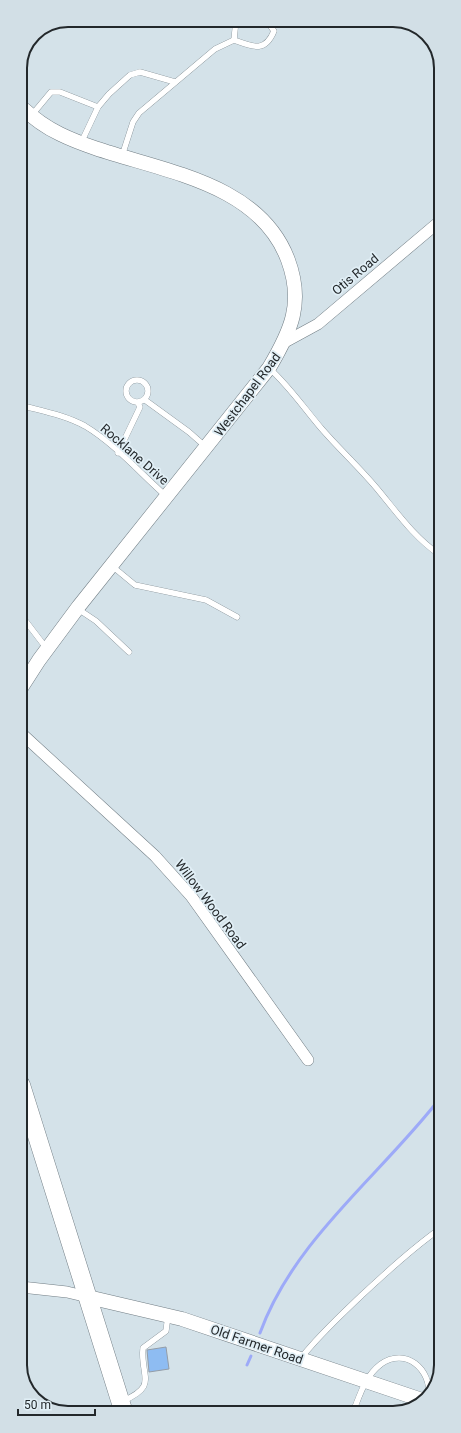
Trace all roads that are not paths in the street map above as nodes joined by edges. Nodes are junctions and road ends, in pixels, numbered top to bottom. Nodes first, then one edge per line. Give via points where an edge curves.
1 (235, 27) edge
2 (271, 27) edge
3 (234, 40) junction
4 (175, 82) junction
5 (27, 107) edge
6 (98, 107) junction
7 (27, 112) edge
8 (81, 143) junction
9 (122, 156) junction
10 (434, 226) edge
11 (285, 342) junction
12 (269, 368) junction
13 (145, 400) junction
14 (138, 403) junction
15 (27, 407) edge
16 (206, 448) junction
17 (118, 453) junction
18 (167, 497) junction
19 (434, 550) edge
20 (111, 566) junction
21 (77, 609) junction
22 (237, 617) dead end
23 (27, 623) edge
24 (47, 649) junction
25 (129, 652) dead end
26 (27, 679) edge
27 (27, 739) edge
28 (308, 1060) dead end
29 (27, 1104) edge
30 (434, 1234) edge
31 (27, 1288) edge
32 (88, 1297) junction
33 (168, 1315) junction
34 (300, 1359) junction
35 (365, 1382) junction
36 (429, 1386) edge
37 (417, 1398) edge
38 (123, 1406) edge
39 (124, 1406) edge
40 (355, 1406) edge

1 - 3 lane
2 - 3 lane via 274,31 266,44 258,47
3 - 4 lane via 215,49
4 - 6 lane via 140,72 130,75
4 - 9 lane via 139,113
5 - 6 lane via 51,92 60,92
6 - 8 lane
7 - 8 street, Westchapel Road via 59,134
8 - 9 street, Westchapel Road
9 - 11 street, Westchapel Road via 220,191 246,205 264,220 285,252 293,278 294,317
10 - 11 street, Otis Road via 318,324
11 - 12 street, Westchapel Road
12 - 16 street, Westchapel Road
12 - 19 lane via 405,522
13 - 14 lane
13 - 14 lane via 147,386 142,381 134,381 128,385 127,395 131,401
13 - 16 lane via 189,432
14 - 17 lane via 140,407 137,417
15 - 17 lane, Rocklane Drive via 65,417 84,426
16 - 18 street, Westchapel Road
17 - 18 lane, Rocklane Drive
18 - 20 street, Westchapel Road
20 - 21 street, Westchapel Road
20 - 22 lane via 135,585 206,600
21 - 24 street, Westchapel Road
21 - 25 lane via 96,621
23 - 24 lane
24 - 26 street, Westchapel Road
27 - 28 street, Willow Wood Road via 173,875 191,896
29 - 32 main road
30 - 34 lane via 394,1265 335,1320
31 - 32 street
32 - 33 street, Old Farmer Road
32 - 38 main road
33 - 34 street, Old Farmer Road
33 - 39 lane via 166,1330 143,1348 146,1380 143,1387
34 - 35 street, Old Farmer Road
35 - 36 lane via 380,1365 397,1358 409,1359 420,1367
35 - 37 street, Old Farmer Road
35 - 40 lane

